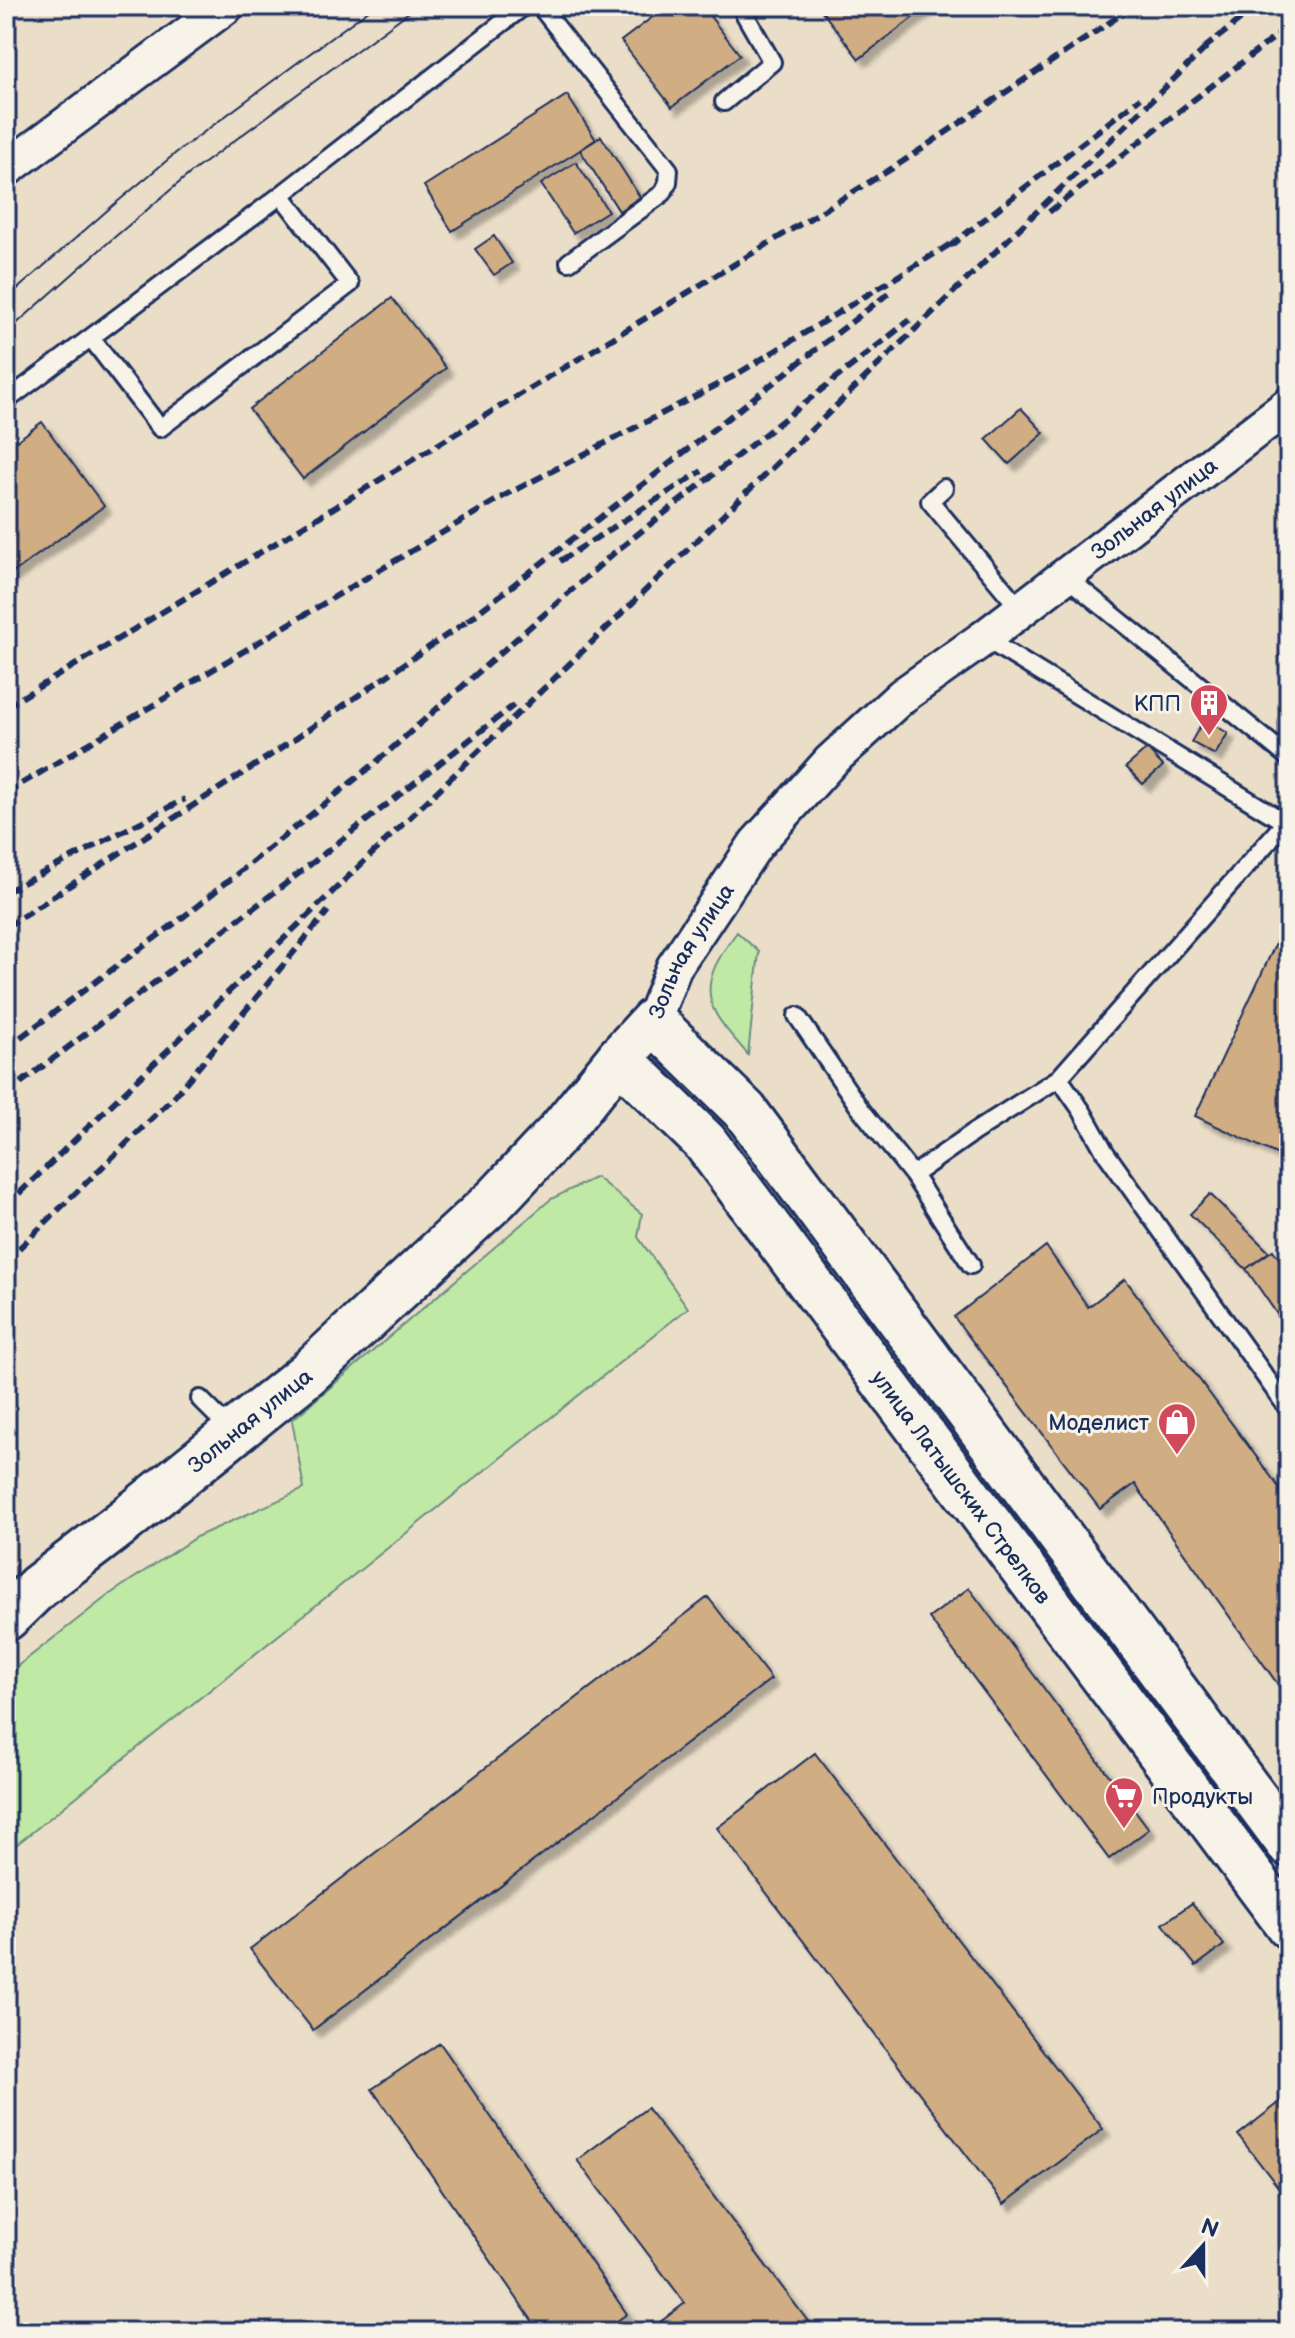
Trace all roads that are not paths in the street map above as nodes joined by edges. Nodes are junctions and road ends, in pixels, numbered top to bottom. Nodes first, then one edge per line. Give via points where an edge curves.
1 (226, 6) edge
2 (524, 6) edge
3 (540, 6) edge
4 (740, 6) edge
5 (724, 102) dead end
6 (6, 169) edge
7 (281, 195) junction
8 (569, 262) dead end
9 (91, 338) junction
10 (6, 401) edge
11 (1289, 405) edge
12 (944, 488) dead end
13 (1065, 576) junction
14 (1021, 610) junction
15 (984, 638) junction
16 (1289, 758) edge
17 (1288, 820) edge
18 (797, 1016) dead end
19 (653, 1021) junction
20 (619, 1058) junction
21 (1059, 1078) junction
22 (913, 1175) junction
23 (971, 1265) dead end
24 (200, 1399) dead end
25 (1289, 1410) edge
26 (235, 1433) junction
27 (6, 1618) edge
28 (1289, 1844) edge
29 (1289, 1926) edge

1 - 6 street
2 - 7 lane
3 - 8 lane via 669,170 663,193
4 - 5 lane via 772,62
7 - 9 lane
7 - 9 lane via 350,284 160,428
9 - 10 lane
11 - 13 street, Зольная улица
12 - 14 lane via 930,501
13 - 14 street, Зольная улица
13 - 16 lane
14 - 15 street, Зольная улица
15 - 17 lane
15 - 19 street, Зольная улица via 902,696 831,761 756,844 674,967
17 - 21 lane
18 - 22 lane
19 - 20 street, Зольная улица
19 - 28 street via 745,1111
20 - 26 street, Зольная улица via 497,1198 307,1374
20 - 29 street, улица Латышских Стрелков via 705,1142
21 - 22 lane
21 - 25 lane via 1105,1152
22 - 23 lane
24 - 26 lane
26 - 27 street, Зольная улица via 38,1587

